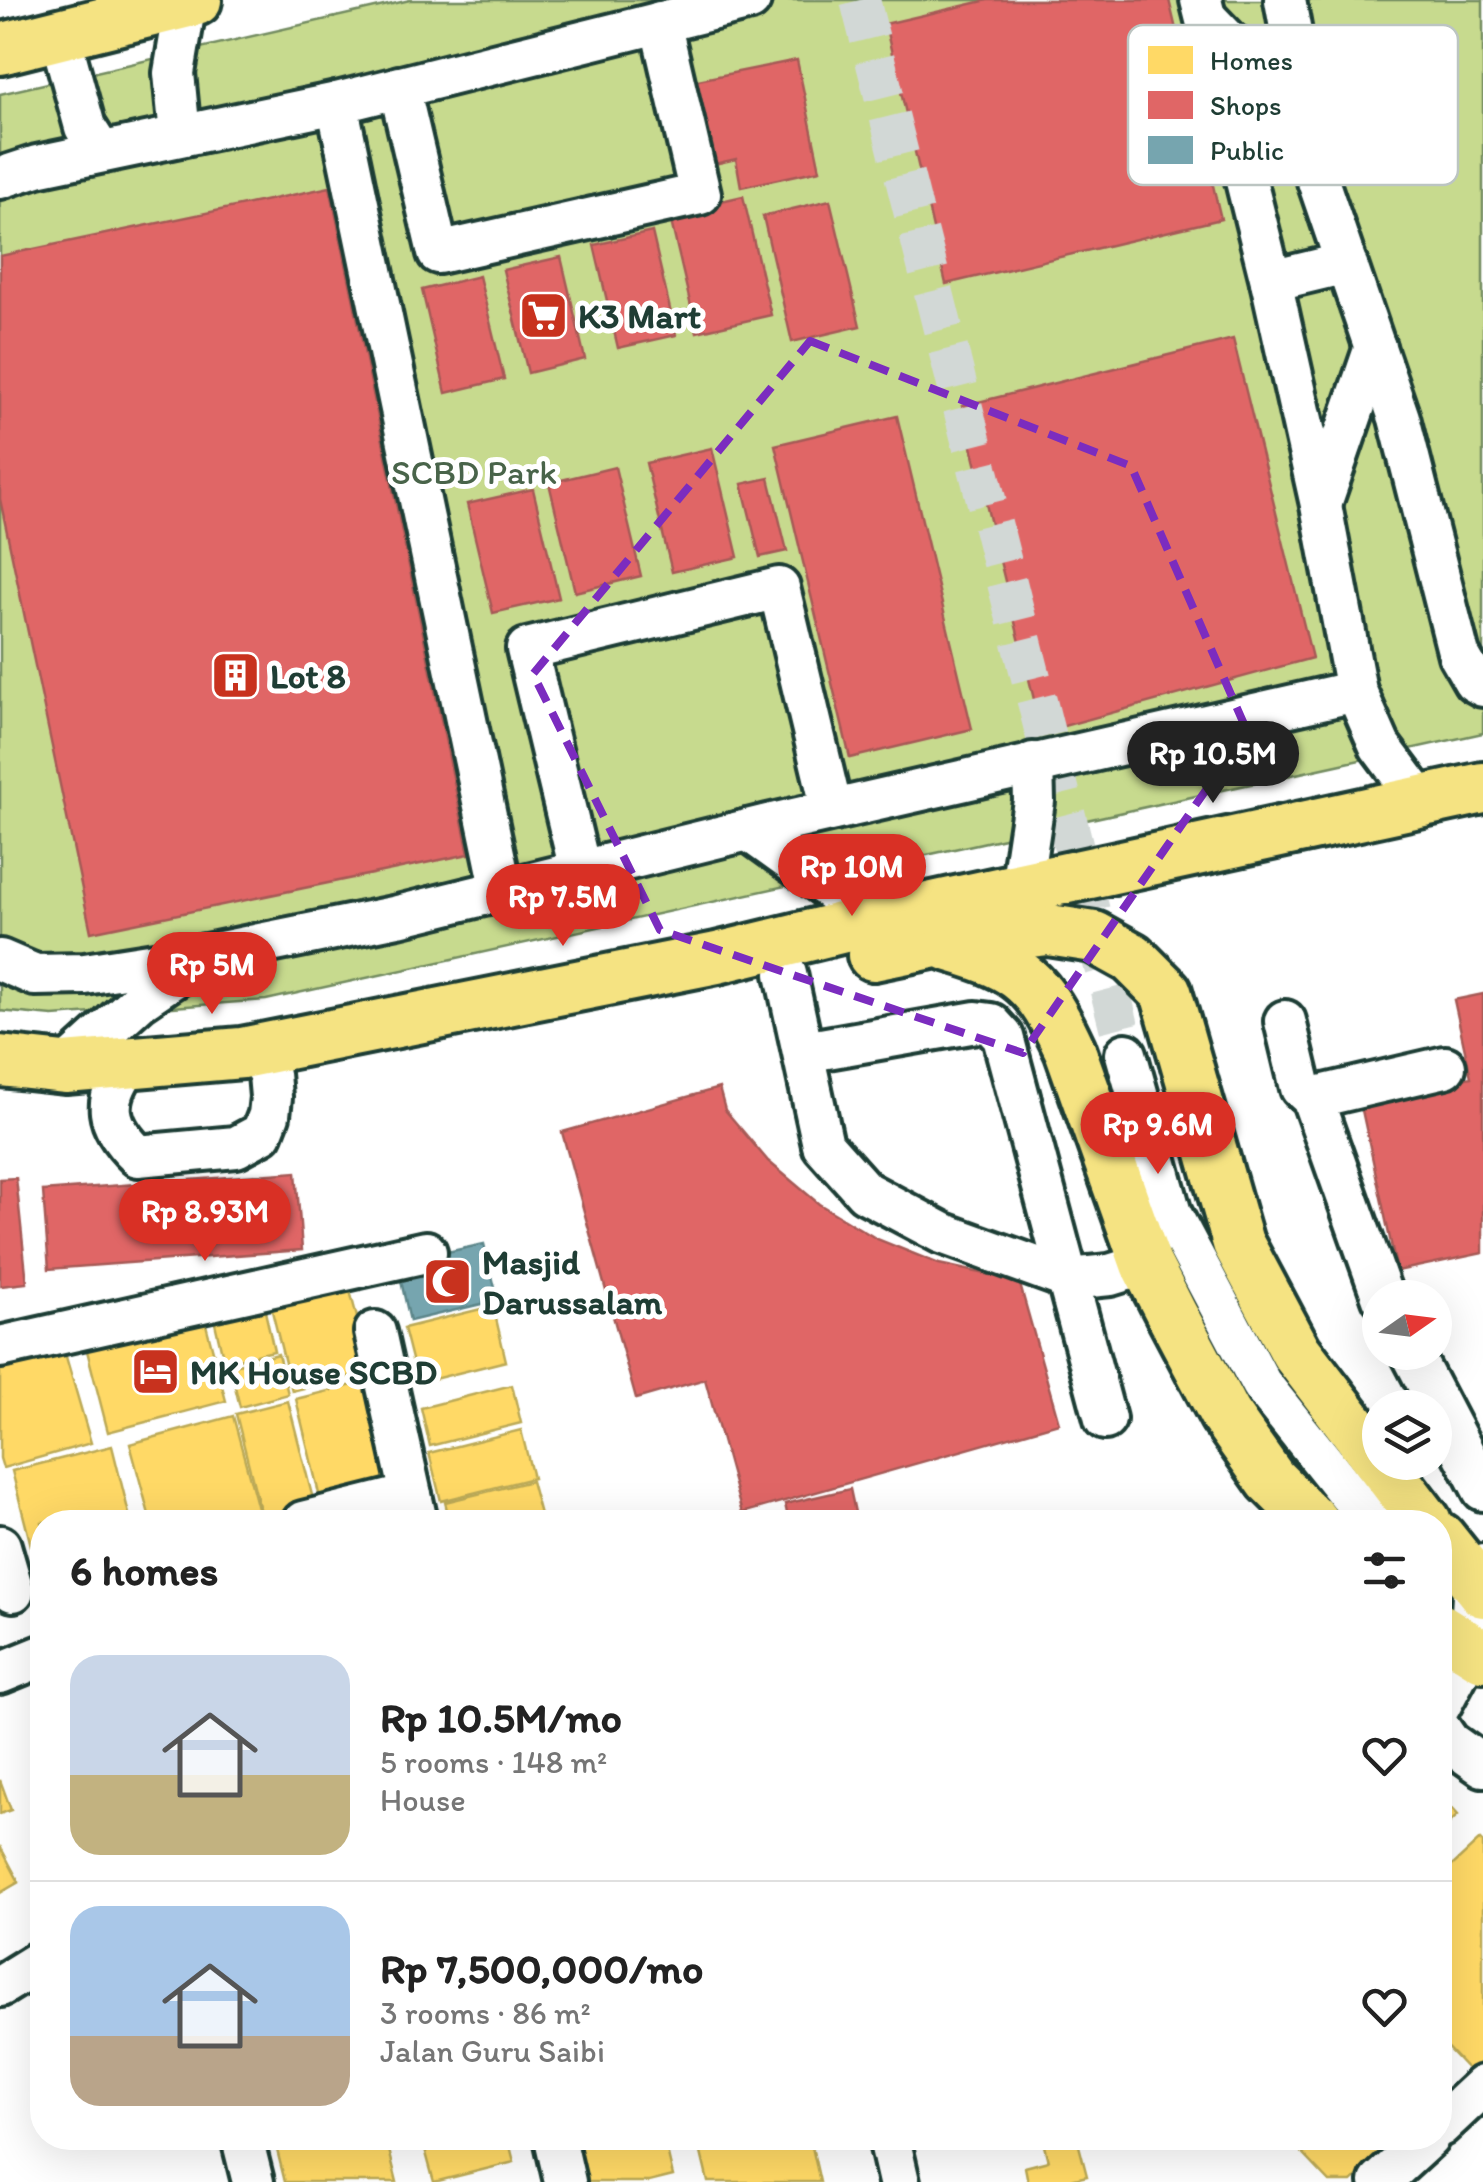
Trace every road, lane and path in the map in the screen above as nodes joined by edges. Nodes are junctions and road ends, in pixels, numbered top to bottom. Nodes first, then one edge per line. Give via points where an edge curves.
1 (750, 0) edge
2 (1285, 0) edge
3 (189, 1) edge
4 (660, 22) junction
5 (1290, 25) edge
6 (59, 32) junction
7 (0, 48) edge
8 (399, 88) junction
9 (337, 104) junction
10 (180, 135) junction
11 (101, 152) junction
12 (0, 178) edge
13 (1247, 185) edge
14 (1319, 185) edge
15 (1346, 263) junction
16 (1271, 281) junction
17 (1375, 347) junction
18 (1321, 504) junction
19 (1483, 686) edge
20 (1356, 691) junction
21 (1033, 763) junction
22 (1483, 788) edge
23 (1421, 801) junction
24 (832, 810) junction
25 (748, 830) junction
26 (580, 870) junction
27 (1020, 888) junction
28 (502, 892) junction
29 (873, 920) junction
30 (936, 942) junction
31 (206, 955) junction
32 (716, 958) junction
33 (0, 960) edge
34 (786, 974) junction
35 (1294, 1019) dead end
36 (254, 1050) junction
37 (804, 1052) junction
38 (1126, 1054) tunnel mouth
39 (0, 1061) edge
40 (129, 1064) junction
41 (1445, 1067) dead end
42 (65, 1068) junction
43 (1312, 1098) junction
44 (426, 1252) dead end
45 (1146, 1264) junction
46 (1069, 1279) junction
47 (1377, 1280) edge
48 (374, 1332) dead end
49 (0, 1347) edge
50 (1420, 1370) edge
51 (1104, 1419) dead end
52 (1483, 1490) edge
53 (414, 1509) edge
54 (1301, 1510) edge
55 (1360, 1510) edge
56 (1417, 1510) edge
57 (0, 1546) edge
58 (1452, 1568) edge
59 (18, 1590) edge
60 (1470, 1613) edge
61 (30, 1661) edge
62 (1452, 1669) edge
63 (0, 1673) edge
64 (1452, 1744) edge
65 (1483, 1766) edge
66 (30, 1967) edge
67 (0, 1986) edge
68 (1483, 2086) edge
69 (1452, 2115) edge
70 (245, 2150) edge
71 (557, 2150) edge
72 (891, 2150) edge
73 (1415, 2150) edge
74 (253, 2182) edge
75 (564, 2182) edge
76 (899, 2182) edge
77 (1380, 2182) edge

1 - 4 street
2 - 5 street
3 - 6 main road
3 - 10 street via 174,74
4 - 8 street
4 - 8 street via 700,194 438,254
6 - 7 main road
6 - 11 street via 85,127
8 - 9 street
9 - 10 street
9 - 28 street
10 - 11 street
11 - 12 street
13 - 16 street
14 - 15 street
15 - 16 street
15 - 17 street
16 - 18 street
17 - 18 street
17 - 19 street via 1459,655
18 - 20 street
20 - 21 street
20 - 23 street via 1380,746
21 - 24 street
21 - 27 street
22 - 23 main road
23 - 27 main road
24 - 25 street
24 - 26 street via 779,588 527,649
25 - 26 street
25 - 29 street
26 - 28 street
27 - 29 main road
28 - 31 street
29 - 32 main road
30 - 34 main road
30 - 45 main road via 999,960 1036,989 1070,1050
30 - 56 main road via 1048,930 1094,937 1132,958 1166,992 1238,1243 1296,1352
31 - 33 street via 85,974 34,975
31 - 42 street via 140,1000
32 - 34 main road
32 - 36 main road
34 - 37 street
35 - 43 street via 1317,1084
36 - 40 main road
36 - 40 street via 269,1074 270,1116 262,1133 236,1148 138,1156 119,1138 109,1098
37 - 46 street via 823,1145 865,1192 942,1233
37 - 46 street via 990,1024 1003,1037
38 - 55 street via 1171,1214 1261,1384
39 - 42 main road
40 - 42 main road
41 - 43 street
43 - 47 street
44 - 49 street
45 - 46 street
45 - 54 main road via 1224,1414
46 - 51 street
48 - 53 street
50 - 52 street
57 - 59 street
58 - 60 main road
60 - 62 street
61 - 63 street
64 - 65 street
66 - 67 street
68 - 69 street
70 - 74 street
71 - 75 street
72 - 76 street
73 - 77 street

